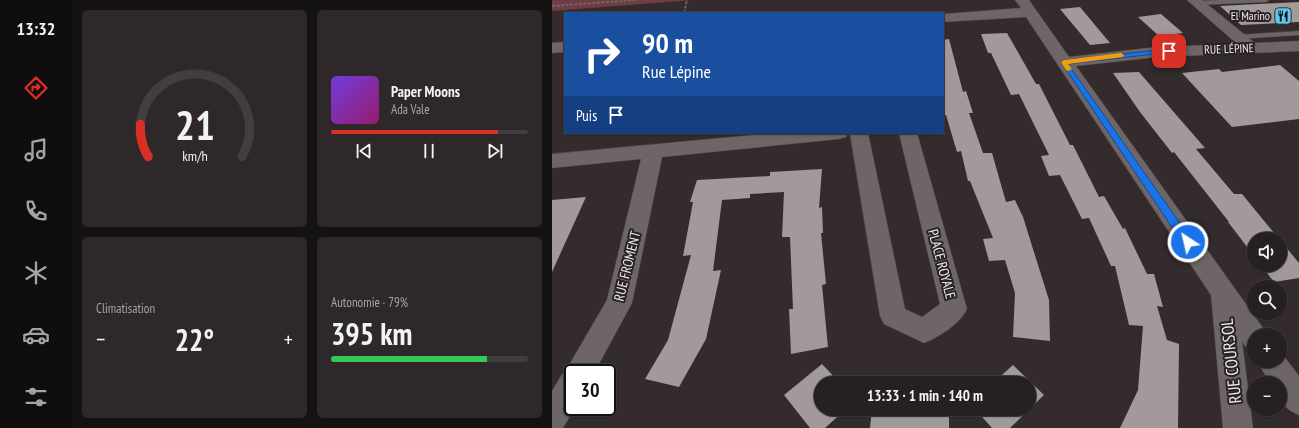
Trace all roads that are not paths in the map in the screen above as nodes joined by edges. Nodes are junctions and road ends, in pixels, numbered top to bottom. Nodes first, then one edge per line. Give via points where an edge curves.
1 (1178, 0) edge
2 (1266, 0) edge
3 (1196, 2) edge
4 (1026, 6) edge
5 (944, 18) edge
6 (1299, 32) edge
7 (1295, 39) edge
8 (1299, 40) edge
9 (1235, 43) junction
10 (564, 47) edge
11 (552, 48) edge
12 (1064, 62) junction
13 (829, 134) edge
14 (859, 134) edge
15 (908, 134) edge
16 (653, 151) junction
17 (552, 161) edge
18 (1223, 294) junction
19 (1248, 328) edge
20 (584, 364) edge
21 (1276, 368) edge
22 (564, 398) edge
23 (1299, 400) edge
24 (552, 419) edge
25 (1238, 428) edge

1 - 9 street
2 - 3 lane
3 - 9 street
4 - 5 street
4 - 12 street
6 - 7 lane
7 - 8 lane
7 - 9 lane
7 - 9 street, RUE LÉPINE via 1251,48
9 - 12 street, RUE LÉPINE
10 - 11 street
12 - 18 street
13 - 16 street
14 - 15 street, PLACE ROYALE via 893,316 924,330 954,309
16 - 17 street
16 - 20 street, RUE FROMENT via 619,303
18 - 19 street
18 - 25 street, RUE COURSOL
21 - 23 street
22 - 24 street

